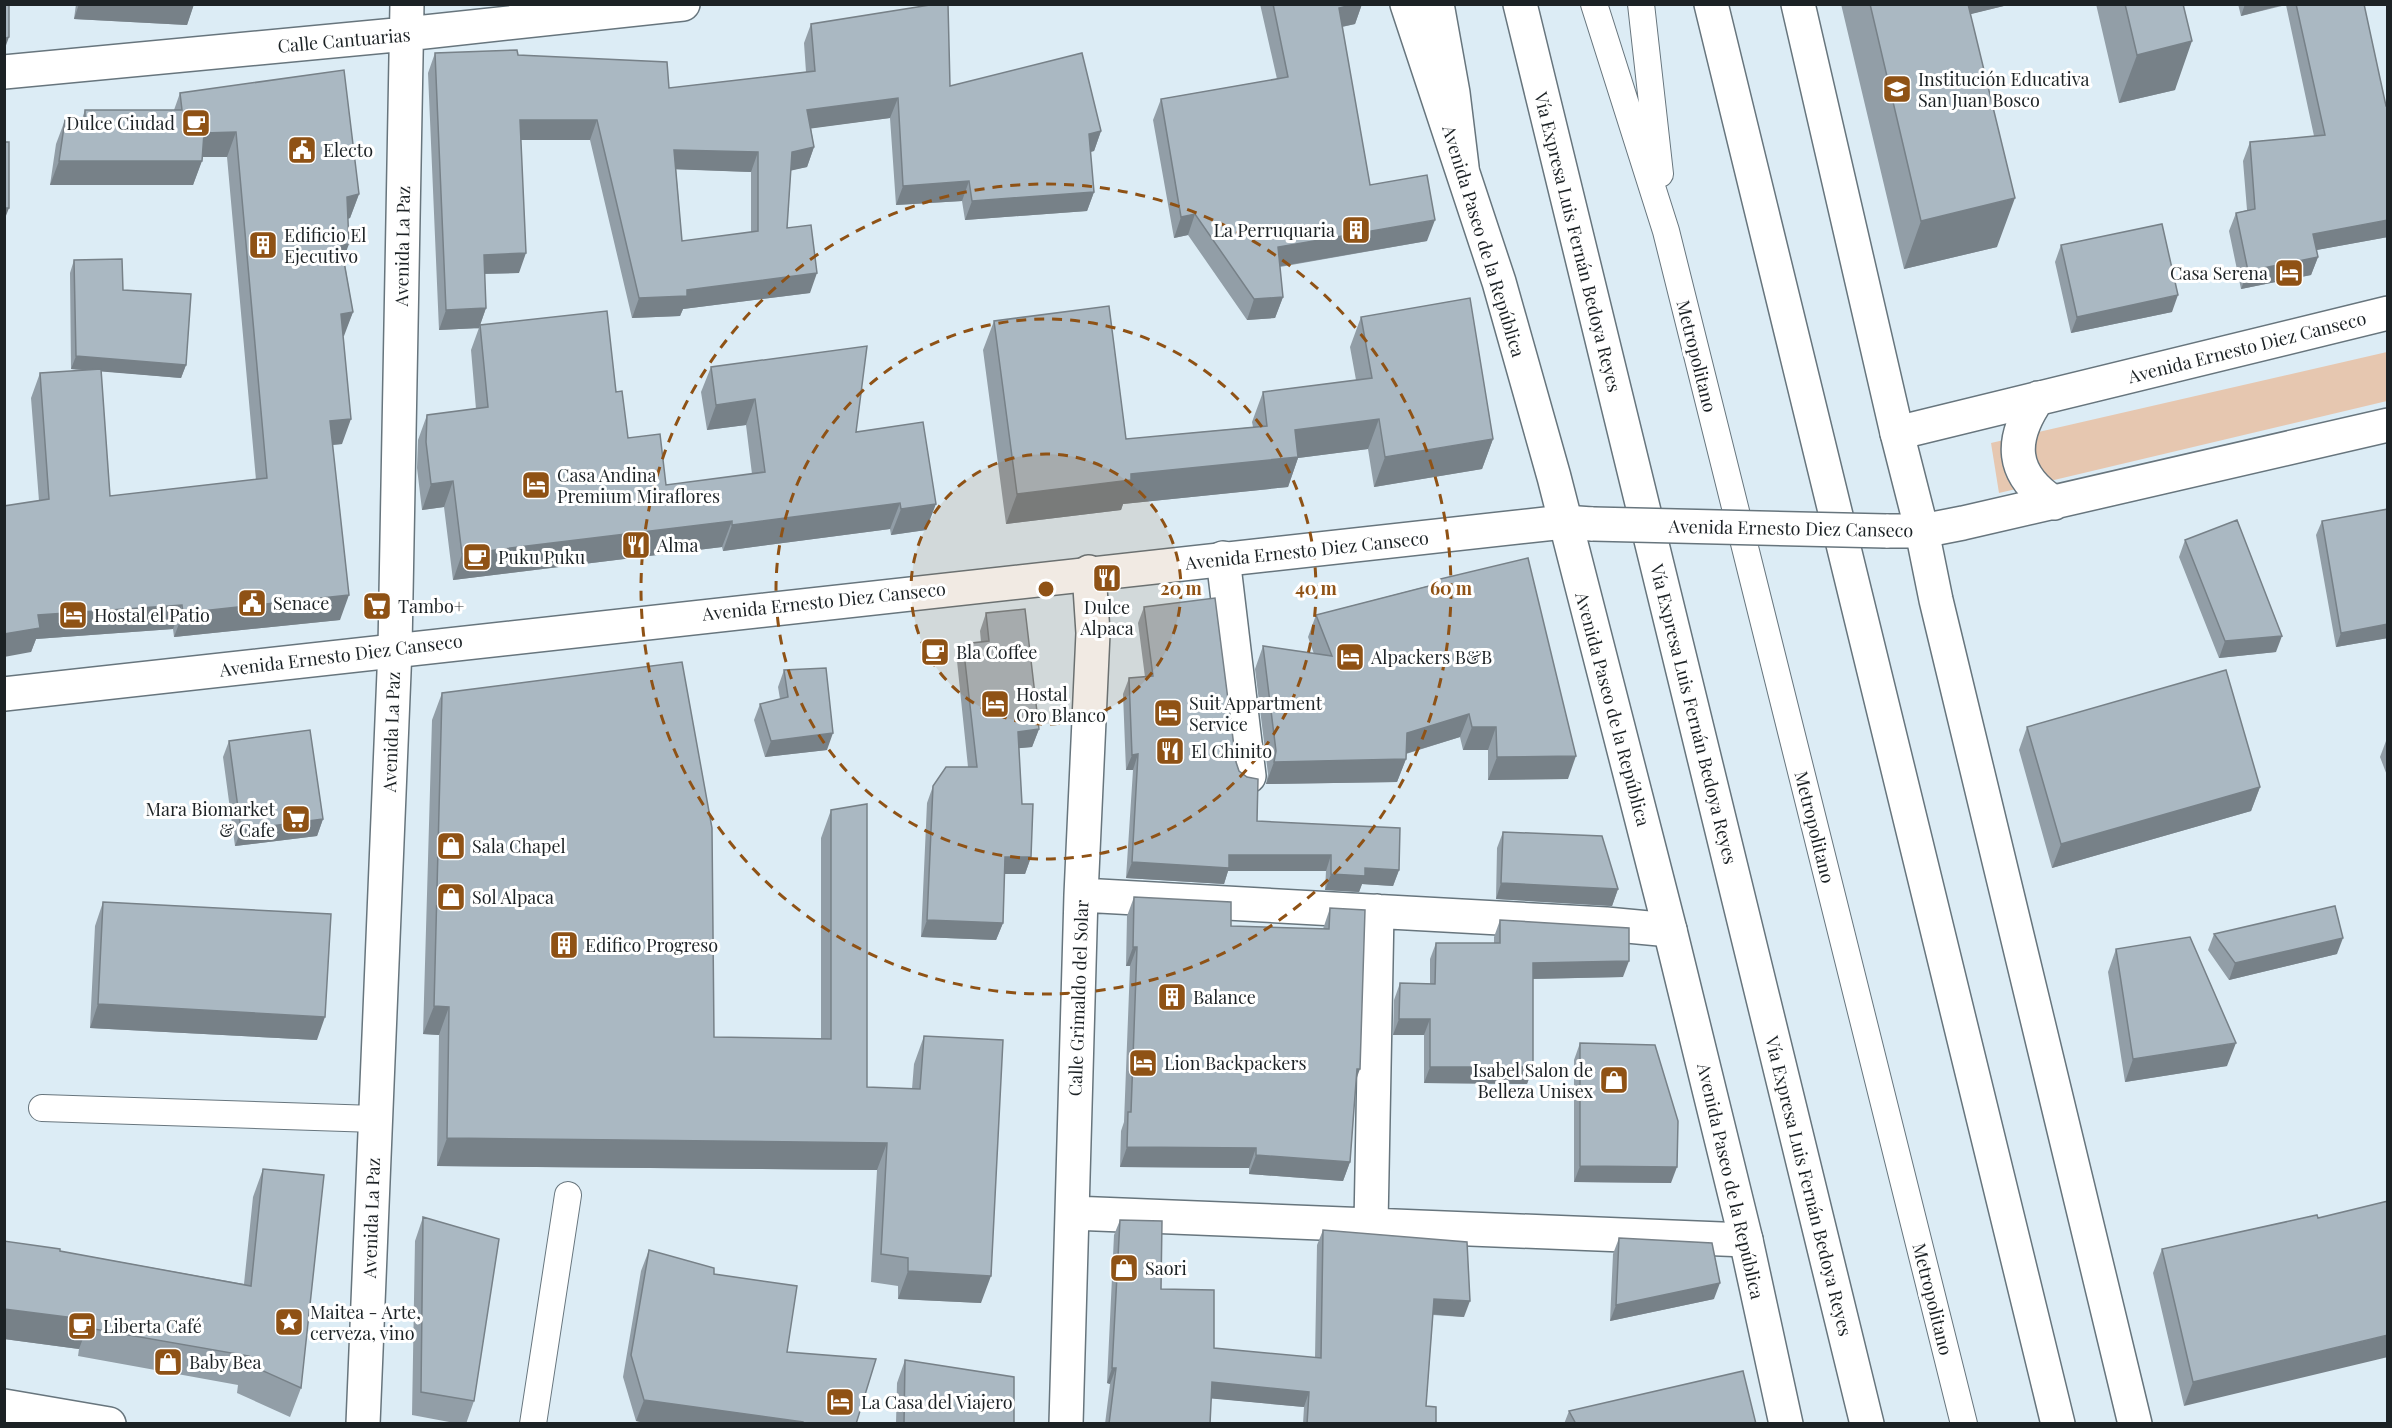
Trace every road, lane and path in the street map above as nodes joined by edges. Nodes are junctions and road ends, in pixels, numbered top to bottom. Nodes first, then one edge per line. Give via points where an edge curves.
1 (683, 4) edge
2 (1407, 4) edge
3 (1437, 4) edge
4 (1520, 4) edge
5 (1594, 4) edge
6 (1641, 4) edge
7 (1711, 4) edge
8 (1798, 4) edge
9 (406, 19) edge
10 (4, 72) edge
11 (1462, 167) junction
12 (1666, 231) junction
13 (2388, 313) edge
14 (2038, 398) junction
15 (2388, 424) edge
16 (1896, 433) junction
17 (2054, 503) junction
18 (1578, 523) junction
19 (1922, 531) junction
20 (1223, 558) junction
21 (1089, 572) junction
22 (395, 648) junction
23 (4, 694) edge
24 (1249, 776) edge
25 (1081, 895) junction
26 (1377, 911) junction
27 (1670, 930) junction
28 (42, 1108) dead end
29 (375, 1119) junction
30 (568, 1195) dead end
31 (1072, 1213) junction
32 (1371, 1224) junction
33 (1746, 1240) junction
34 (4, 1406) edge
35 (109, 1424) edge
36 (363, 1424) edge
37 (533, 1424) edge
38 (1066, 1424) edge
39 (1786, 1424) edge
40 (1867, 1424) edge
41 (1964, 1424) edge
42 (2058, 1424) edge
43 (2135, 1424) edge

1 - 9 main road, Calle Cantuarias
2 - 11 main road, Avenida Paseo de la República
3 - 11 main road
4 - 40 main road, Vía Expresa Luis Fernán Bedoya Reyes
5 - 12 lane, Metropolitano
6 - 12 lane, Metropolitano
7 - 42 main road
8 - 16 main road
9 - 10 main road, Calle Cantuarias
9 - 22 main road, Avenida La Paz
11 - 18 main road, Avenida Paseo de la República
12 - 41 lane, Metropolitano
13 - 14 main road, Avenida Ernesto Diez Canseco
14 - 16 main road, Avenida Ernesto Diez Canseco
14 - 17 main road via 2025,417 2018,457 2031,484
15 - 17 main road, Avenida Ernesto Diez Canseco
16 - 19 main road
17 - 19 main road, Avenida Ernesto Diez Canseco
18 - 19 main road, Avenida Ernesto Diez Canseco, bridge
18 - 20 main road, Avenida Ernesto Diez Canseco
18 - 27 main road, Avenida Paseo de la República
19 - 43 main road via 1935,600
20 - 21 main road, Avenida Ernesto Diez Canseco
20 - 24 main road
21 - 22 main road, Avenida Ernesto Diez Canseco
21 - 25 main road, Calle Grimaldo del Solar via 1093,633
22 - 23 main road, Avenida Ernesto Diez Canseco
22 - 29 main road, Avenida La Paz
25 - 26 main road
25 - 31 main road, Calle Grimaldo del Solar
26 - 27 main road
26 - 32 main road
27 - 33 main road, Avenida Paseo de la República
28 - 29 lane
29 - 36 main road, Avenida La Paz
30 - 37 lane
31 - 32 main road
31 - 38 main road, Calle Grimaldo del Solar
32 - 33 main road
33 - 39 main road, Avenida Paseo de la República
34 - 35 main road

